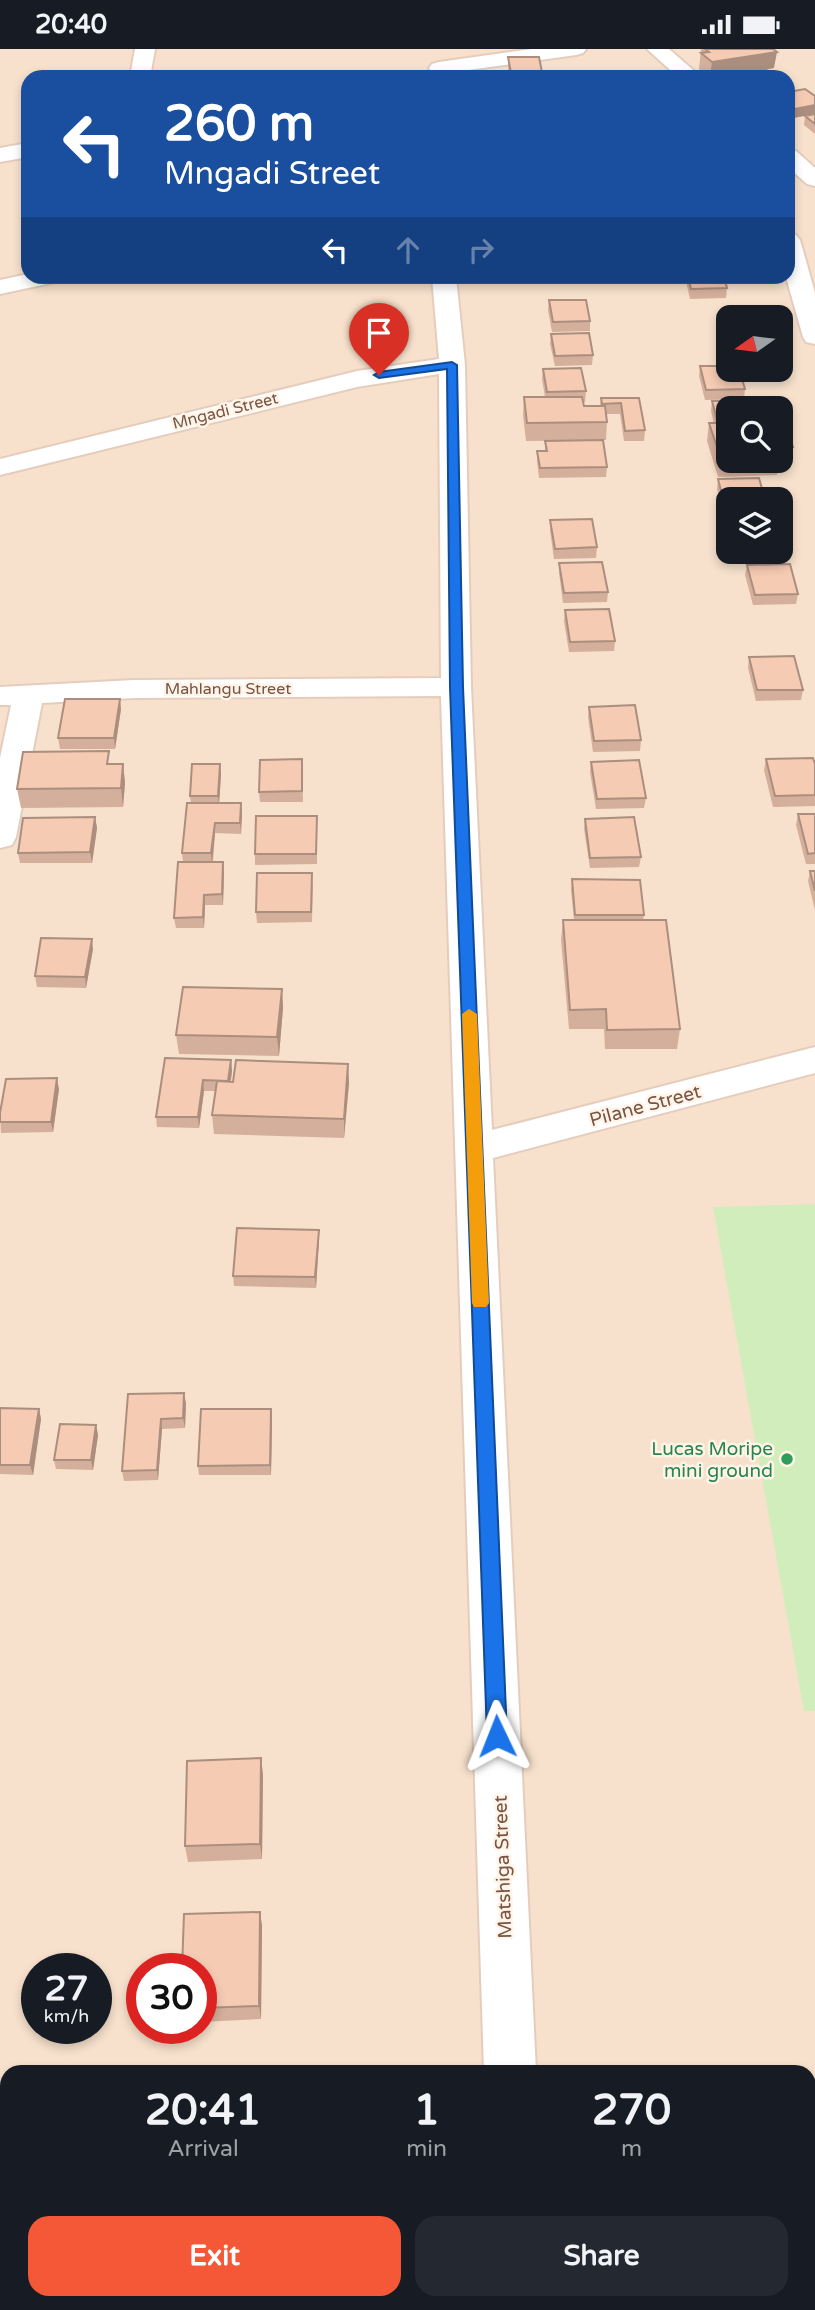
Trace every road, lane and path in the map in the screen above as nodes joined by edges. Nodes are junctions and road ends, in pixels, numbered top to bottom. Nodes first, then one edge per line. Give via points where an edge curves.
1 (145, 49) edge
2 (576, 49) edge
3 (657, 49) edge
4 (439, 65) edge
5 (141, 70) edge
6 (682, 70) edge
7 (21, 151) edge
8 (0, 155) edge
9 (795, 162) edge
10 (815, 179) edge
11 (795, 265) edge
12 (21, 283) edge
13 (445, 284) edge
14 (0, 287) edge
15 (815, 337) edge
16 (452, 365) junction
17 (0, 467) edge
18 (456, 687) junction
19 (15, 695) edge
20 (0, 837) edge
21 (815, 1060) edge
22 (474, 1149) junction
23 (510, 2065) edge

1 - 5 street
2 - 4 street
3 - 6 street
7 - 8 street
9 - 10 street
11 - 15 street
12 - 14 street
13 - 16 street, Matshiga Street
16 - 17 street, Mngadi Street via 357,379
16 - 18 street, Matshiga Street
18 - 19 street, Mahlangu Street via 134,689
18 - 22 street, Matshiga Street
19 - 20 street
21 - 22 street, Pilane Street
22 - 23 street, Matshiga Street

